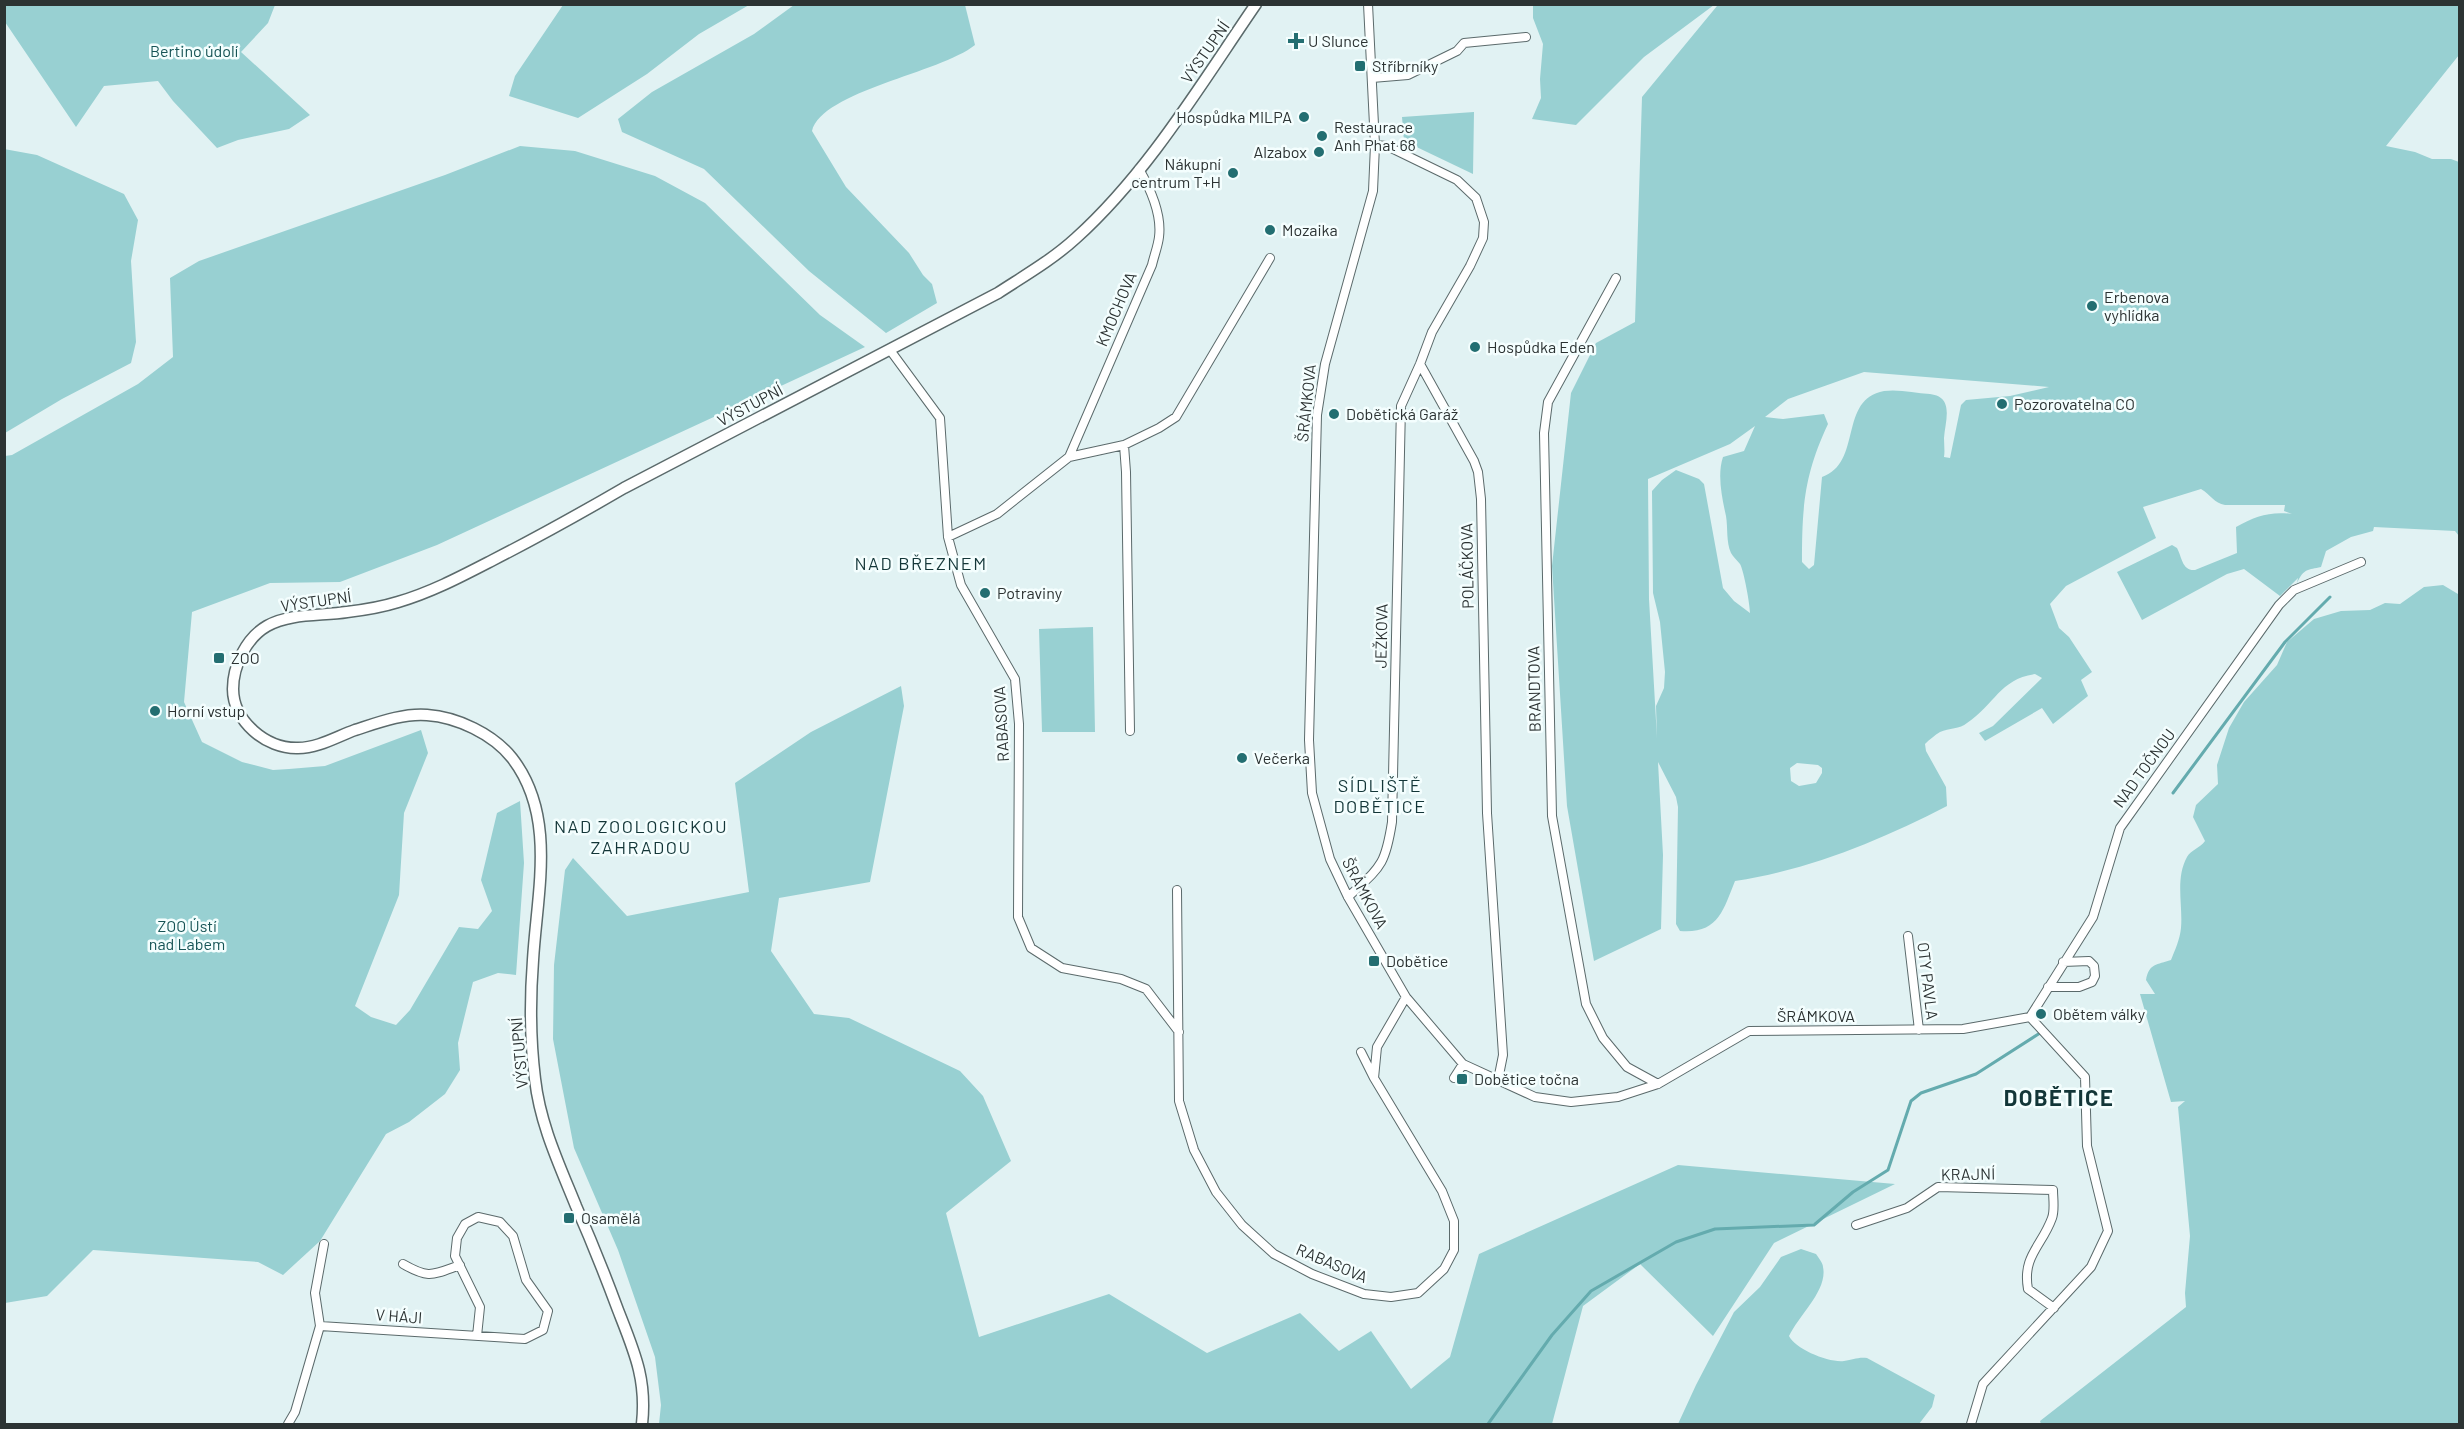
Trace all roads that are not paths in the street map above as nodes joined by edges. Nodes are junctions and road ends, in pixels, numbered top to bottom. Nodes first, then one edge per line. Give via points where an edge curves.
1 (1257, 4) edge
2 (1368, 4) edge
3 (1526, 37) dead end
4 (1372, 78) junction
5 (1375, 145) junction
6 (1139, 169) junction
7 (1270, 258) dead end
8 (1616, 278) dead end
9 (890, 350) junction
10 (1420, 364) junction
11 (1124, 445) junction
12 (1069, 457) junction
13 (948, 537) junction
14 (2361, 562) dead end
15 (1130, 732) dead end
16 (1177, 890) dead end
17 (1348, 897) junction
18 (1908, 936) dead end
19 (2063, 962) junction
20 (2048, 987) junction
21 (1406, 998) junction
22 (2030, 1017) junction
23 (1919, 1030) junction
24 (1179, 1032) junction
25 (1361, 1052) dead end
26 (1463, 1064) junction
27 (1374, 1078) junction
28 (1454, 1078) dead end
29 (1498, 1080) junction
30 (1658, 1084) junction
31 (1856, 1225) dead end
32 (324, 1244) dead end
33 (403, 1264) dead end
34 (459, 1265) junction
35 (2054, 1308) junction
36 (320, 1326) junction
37 (477, 1336) junction
38 (288, 1425) edge
39 (642, 1425) edge
40 (1971, 1425) edge

1 - 6 street, VÝSTUPNÍ
2 - 4 street, ŠRÁMKOVA
3 - 4 street via 1464,43 1457,51 1408,75
4 - 5 street, ŠRÁMKOVA
5 - 10 street via 1387,146 1457,180 1476,198 1484,222 1483,238 1432,332
5 - 17 street, ŠRÁMKOVA via 1373,191 1325,364 1317,415 1311,779 1330,859
6 - 9 street, VÝSTUPNÍ via 1083,232 1036,269
6 - 12 street, KMOCHOVA via 1149,186 1159,237 1152,265
7 - 11 street, KMOCHOVA via 1176,417
8 - 30 street, BRANDTOVA via 1548,402 1544,433 1552,816 1586,1004 1603,1038 1627,1067
9 - 13 street, RABASOVA via 940,418
9 - 39 street, VÝSTUPNÍ via 430,591 395,603 286,618 267,626 255,635 235,669 233,692 238,712 248,726 279,746 312,746 383,722 427,715 486,736 509,755 525,777 538,813 541,843 530,1003 535,1080 543,1123 637,1360 644,1393
10 - 17 street, JEŽKOVA via 1401,406 1392,822 1380,867
10 - 29 street, POLÁČKOVA via 1474,461 1479,481 1487,813 1503,1055
11 - 12 street, KMOCHOVA
11 - 15 street
12 - 13 street, KMOCHOVA via 997,514
13 - 24 street, RABASOVA via 961,585 1015,679 1019,724 1018,917 1031,948 1062,968 1121,979 1146,989
14 - 19 street, NAD TOČNOU via 2294,590 2279,605 2120,828 2093,917
16 - 24 street, RABASOVA
17 - 21 street, ŠRÁMKOVA
18 - 23 street, OTY PAVLA
19 - 20 street, NAD TOČNOU
19 - 20 street via 2088,961 2094,966 2092,982 2079,987
20 - 22 street, NAD TOČNOU
21 - 26 street, ŠRÁMKOVA
21 - 27 street via 1377,1047
22 - 23 street, ŠRÁMKOVA via 1963,1029
22 - 35 street via 2085,1077 2087,1146 2108,1231 2091,1267
23 - 30 street, ŠRÁMKOVA via 1749,1032
24 - 27 street, RABASOVA via 1179,1101 1194,1150 1216,1192 1242,1225 1274,1254 1312,1274 1364,1294 1391,1297 1418,1293 1444,1269 1454,1250 1454,1221 1442,1191
25 - 27 street, RABASOVA
26 - 28 street
26 - 29 street, ŠRÁMKOVA
29 - 30 street, ŠRÁMKOVA via 1535,1097 1571,1102 1618,1097
31 - 35 street, KRAJNÍ via 1907,1208 1938,1187 2053,1190 2052,1217 2029,1260 2026,1275 2028,1289
32 - 36 street via 315,1293
33 - 34 street via 420,1274 433,1275
34 - 37 street via 480,1307
34 - 37 street, V HÁJI via 455,1256 457,1238 465,1224 478,1217 500,1222 513,1236 526,1280 549,1311 543,1330 525,1339
35 - 40 street via 1983,1384
36 - 37 street, V HÁJI
36 - 38 street

